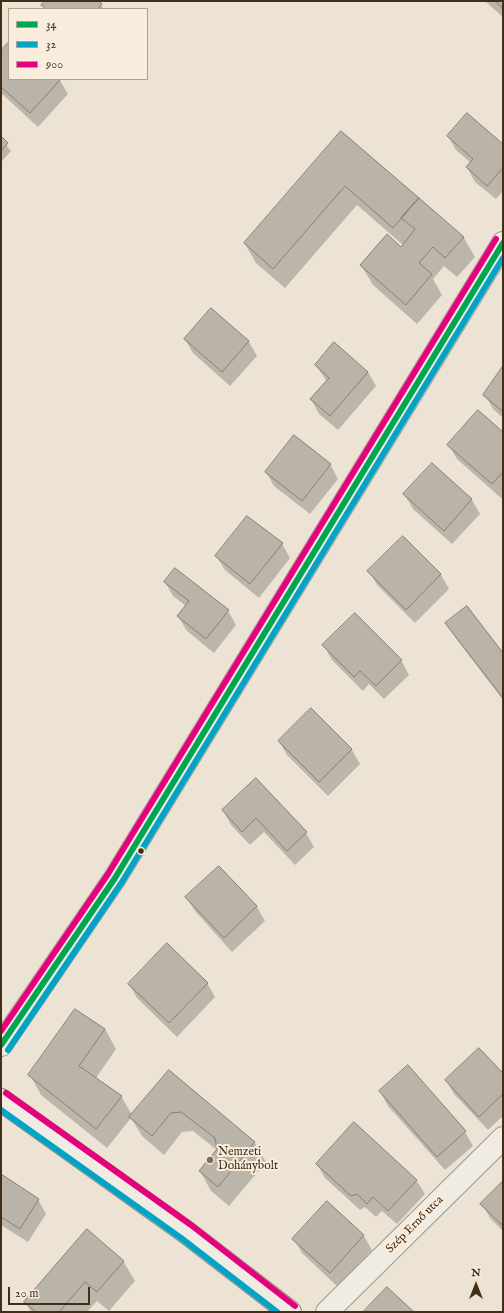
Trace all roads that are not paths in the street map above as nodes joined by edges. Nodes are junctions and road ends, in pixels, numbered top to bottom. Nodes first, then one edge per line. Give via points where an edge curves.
1 (503, 243) edge
2 (1, 1046) edge
3 (1, 1100) edge
4 (503, 1138) edge
5 (290, 1312) edge
6 (327, 1312) edge

1 - 2 street via 115,878
3 - 5 street via 180,1228
4 - 6 street, Szép Ernő utca

